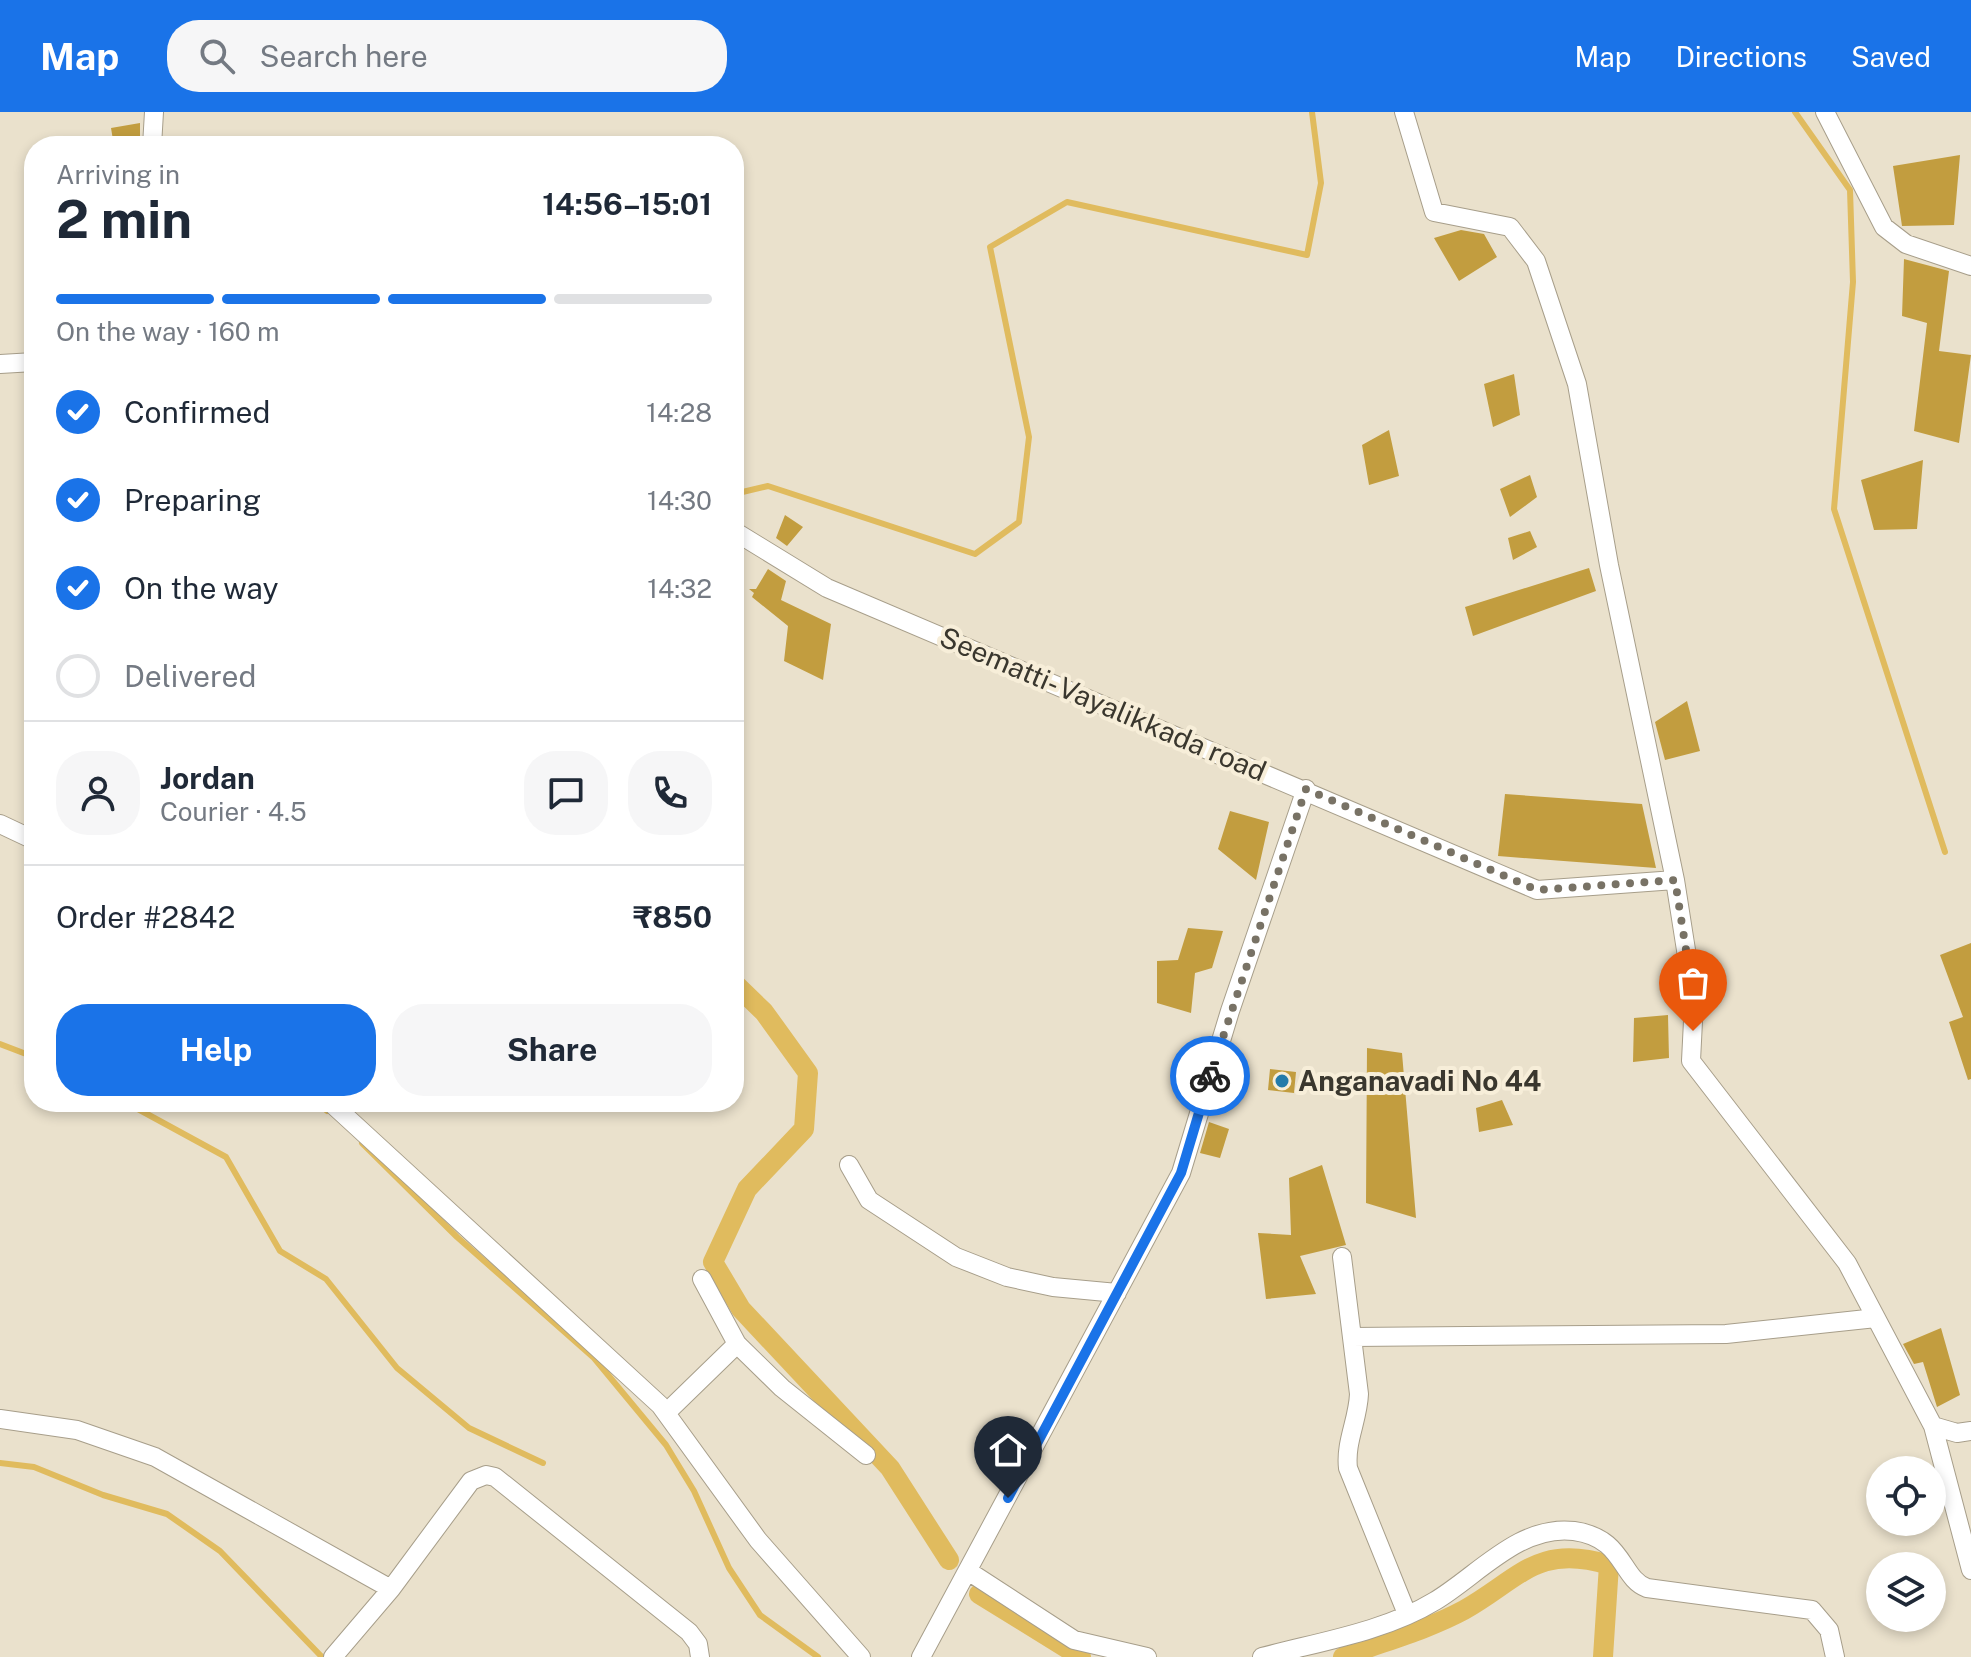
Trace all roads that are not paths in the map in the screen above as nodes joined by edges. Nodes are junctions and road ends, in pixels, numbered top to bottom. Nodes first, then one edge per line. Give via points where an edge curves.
1 (154, 112) edge
2 (1404, 112) edge
3 (1825, 112) edge
4 (153, 136) edge
5 (1971, 266) edge
6 (24, 363) edge
7 (0, 364) edge
8 (744, 537) edge
9 (1306, 789) junction
10 (0, 824) edge
11 (24, 835) edge
12 (1675, 880) junction
13 (341, 1112) edge
14 (849, 1165) dead end
15 (1342, 1257) dead end
16 (702, 1279) dead end
17 (1117, 1293) junction
18 (1876, 1318) junction
19 (1352, 1337) junction
20 (737, 1344) junction
21 (666, 1413) junction
22 (0, 1419) edge
23 (1933, 1426) junction
24 (1971, 1431) edge
25 (866, 1455) dead end
26 (1971, 1570) edge
27 (968, 1571) junction
28 (391, 1589) junction
29 (1407, 1614) junction
30 (334, 1656) edge
31 (700, 1657) edge
32 (861, 1657) edge
33 (922, 1657) edge
34 (1147, 1657) edge
35 (1262, 1657) edge
36 (1835, 1657) edge

1 - 4 street
2 - 12 street via 1434,212 1510,227 1536,261 1564,338
3 - 5 street via 1884,227 1906,244
6 - 7 street
8 - 9 street, Seematti- Vayalikkada road via 827,588
9 - 12 street, Seematti- Vayalikkada road via 1537,890
9 - 17 street via 1181,1173
10 - 11 street
12 - 18 street via 1694,1001 1691,1061 1847,1263
13 - 21 street
14 - 17 street via 869,1200 956,1257 1007,1277
15 - 19 street
16 - 20 street
17 - 27 street
18 - 19 street via 1726,1334
18 - 23 street
19 - 29 street via 1359,1410 1346,1454 1348,1468
20 - 21 street
20 - 25 street via 782,1388
21 - 32 street via 758,1540
22 - 28 street via 77,1430 155,1457
23 - 24 street
23 - 26 street
27 - 33 street
27 - 34 street via 1074,1640
28 - 30 street
28 - 31 street via 471,1481 486,1475 689,1632
29 - 35 street
29 - 36 street via 1539,1534 1573,1531 1614,1549 1647,1588 1812,1610 1829,1630

